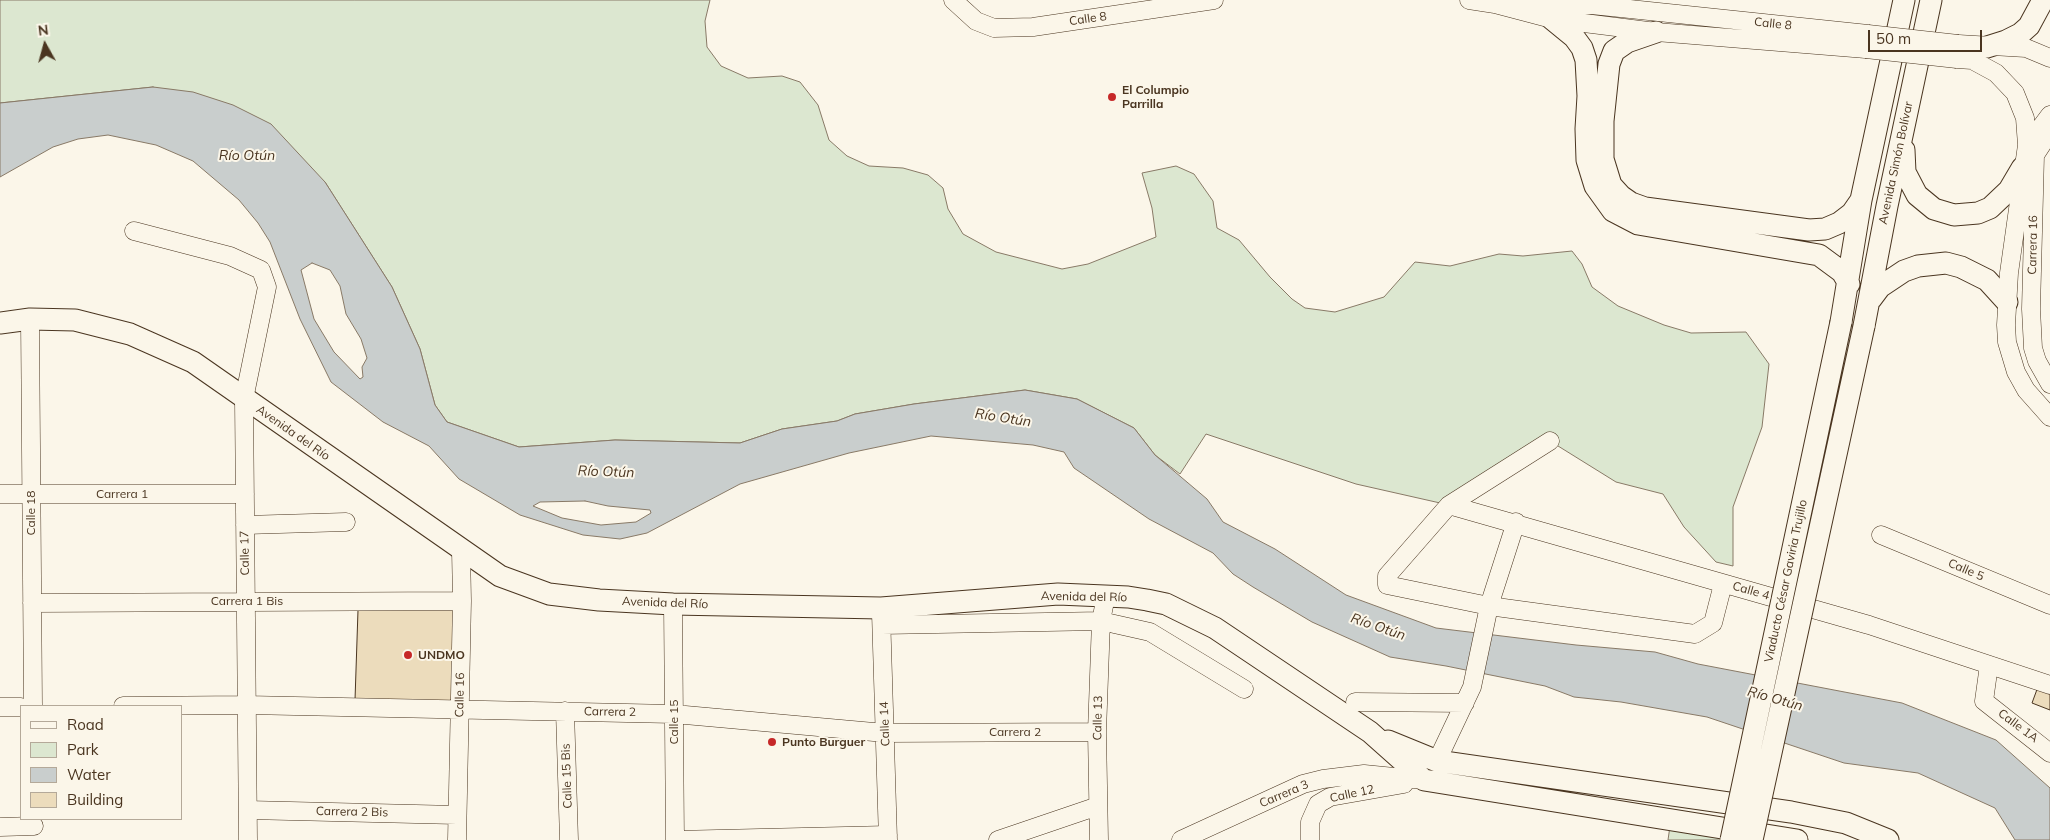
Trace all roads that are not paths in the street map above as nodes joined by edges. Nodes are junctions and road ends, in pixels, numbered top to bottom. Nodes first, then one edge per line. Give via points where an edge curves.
1 (1214, 0) edge
2 (1469, 0) edge
3 (1575, 0) edge
4 (1904, 0) edge
5 (1931, 0) edge
6 (2043, 0) edge
7 (1167, 4) edge
8 (1495, 4) junction
9 (1592, 5) junction
10 (959, 6) edge
11 (1552, 19) junction
12 (1656, 32) junction
13 (1867, 42) junction
14 (1987, 47) junction
15 (1958, 51) junction
16 (2050, 58) edge
17 (1911, 92) junction
18 (2050, 115) edge
19 (2050, 132) edge
20 (2033, 154) edge
21 (1861, 200) junction
22 (134, 231) dead end
23 (1849, 284) junction
24 (1871, 299) junction
25 (2007, 302) junction
26 (30, 319) junction
27 (1841, 322) joint
28 (0, 323) edge
29 (1864, 326) joint
30 (2050, 384) edge
31 (244, 399) junction
32 (2050, 417) edge
33 (1550, 441) dead end
34 (0, 494) edge
35 (31, 494) junction
36 (244, 494) junction
37 (1449, 504) junction
38 (346, 522) dead end
39 (1516, 522) junction
40 (245, 524) junction
41 (1881, 535) dead end
42 (461, 550) junction
43 (1723, 584) junction
44 (1106, 596) junction
45 (246, 600) junction
46 (462, 601) junction
47 (32, 603) junction
48 (673, 604) junction
49 (2050, 605) edge
50 (1489, 606) junction
51 (881, 617) junction
52 (1101, 620) junction
53 (1989, 665) junction
54 (2050, 685) edge
55 (1244, 689) dead end
56 (1469, 695) junction
57 (1356, 702) dead end
58 (33, 705) edge
59 (246, 705) junction
60 (182, 706) edge
61 (0, 707) edge
62 (20, 707) edge
63 (460, 709) junction
64 (565, 711) junction
65 (674, 714) junction
66 (1097, 732) junction
67 (1370, 732) junction
68 (885, 733) junction
69 (2050, 752) edge
70 (1437, 761) junction
71 (1424, 780) junction
72 (1098, 806) junction
73 (248, 810) junction
74 (457, 814) junction
75 (0, 827) edge
76 (34, 828) edge
77 (888, 837) edge
78 (248, 840) edge
79 (456, 840) edge
80 (569, 840) edge
81 (675, 840) edge
82 (998, 840) edge
83 (1099, 840) edge
84 (1181, 840) edge
85 (1310, 840) edge
86 (1731, 840) edge
87 (1752, 840) edge
88 (1797, 840) edge
89 (1888, 840) edge

1 - 7 street, Calle 8
2 - 8 street, Calle 8
3 - 9 street
4 - 21 main road, Avenida Simón Bolívar
5 - 17 main road, Avenida Simón Bolívar
6 - 14 main road via 2036,15 2020,34
7 - 10 street, Calle 8 via 1033,27 994,28 976,21
8 - 9 street, Calle 8
8 - 11 street, Calle 8
9 - 13 street, Calle 8
11 - 12 street, Calle 8
11 - 23 main road via 1574,37 1586,60 1587,160 1595,186 1613,210 1638,224 1819,255 1842,272
12 - 13 street, Calle 8
12 - 21 main road via 1626,42 1614,51 1609,64 1603,159 1611,185 1621,196 1645,208 1809,230 1839,223
13 - 15 street, Calle 8, bridge
14 - 15 street, Calle 8
14 - 16 street, Calle 8 via 2026,48
15 - 20 street via 2006,82 2015,93
17 - 20 main road via 1904,153 1906,172 1917,195 1934,209 1962,216 1990,208 2009,190
17 - 24 main road, Avenida Simón Bolívar
18 - 20 street
19 - 20 street
20 - 25 street
20 - 30 street, Carrera 16 via 2031,329 2037,361
21 - 23 main road, Avenida Simón Bolívar
22 - 31 street, Calle 17 via 230,256 261,270 268,287
23 - 27 main road, Avenida Simón Bolívar
24 - 25 main road via 1880,287 1904,270 1946,263 1975,272 1998,290
24 - 29 main road, Avenida Simón Bolívar
25 - 32 street via 2007,342 2016,372 2026,390
26 - 28 main road, Avenida del Río
26 - 31 main road, Avenida del Río via 75,320 130,334 193,362
26 - 35 street, Calle 18
27 - 86 main road, Viaducto César Gaviria Trujillo, bridge
29 - 87 main road, Viaducto César Gaviria Trujillo, bridge
31 - 36 street, Calle 17
31 - 42 main road, Avenida del Río
33 - 37 street
34 - 35 street, Carrera 1
35 - 36 street, Carrera 1
35 - 47 street, Calle 18
36 - 40 street, Calle 17
37 - 39 street, Calle 4
37 - 50 street via 1387,576 1387,585
38 - 40 street
39 - 43 street, Calle 4
39 - 50 street
40 - 45 street, Calle 17
41 - 49 street, Calle 5
42 - 46 street, Calle 16
42 - 48 main road, Avenida del Río via 500,576 549,594
43 - 50 street via 1713,623 1695,634
43 - 53 street, Calle 4 via 1869,624
44 - 51 main road, Avenida del Río via 1058,594
44 - 52 street, Calle 13
44 - 67 main road, Avenida del Río via 1166,604 1199,619
45 - 46 street, Carrera 1 Bis
45 - 47 street, Carrera 1 Bis
45 - 59 street, Calle 17
46 - 63 street, Calle 16
47 - 58 street, Calle 18
48 - 51 main road, Avenida del Río
48 - 65 street, Calle 15
50 - 56 street
51 - 52 street
51 - 68 street, Calle 14
52 - 55 street via 1150,632
52 - 66 street, Calle 13
53 - 54 street, Calle 4
53 - 69 street, Calle 1A via 1984,701
56 - 57 street
56 - 70 street
59 - 60 street, Carrera 2
59 - 63 street, Carrera 2
59 - 73 street, Calle 17
61 - 62 street
63 - 64 street, Carrera 2
63 - 74 street, Calle 16
64 - 65 street, Carrera 2
64 - 80 street, Calle 15 Bis
65 - 68 street, Carrera 2
65 - 81 street, Calle 15
66 - 68 street, Carrera 2
66 - 72 street, Calle 13
67 - 70 main road
67 - 71 main road
68 - 77 street, Calle 14
70 - 89 main road via 1791,812 1846,823
71 - 84 street, Carrera 3 via 1364,774 1323,779 1304,784
71 - 85 street, Calle 12 via 1330,797 1318,804 1312,813
71 - 88 main road
72 - 82 street
72 - 83 street, Calle 13
73 - 74 street, Carrera 2 Bis
73 - 78 street, Calle 17
74 - 79 street, Calle 16
75 - 76 street
77 - 81 street

